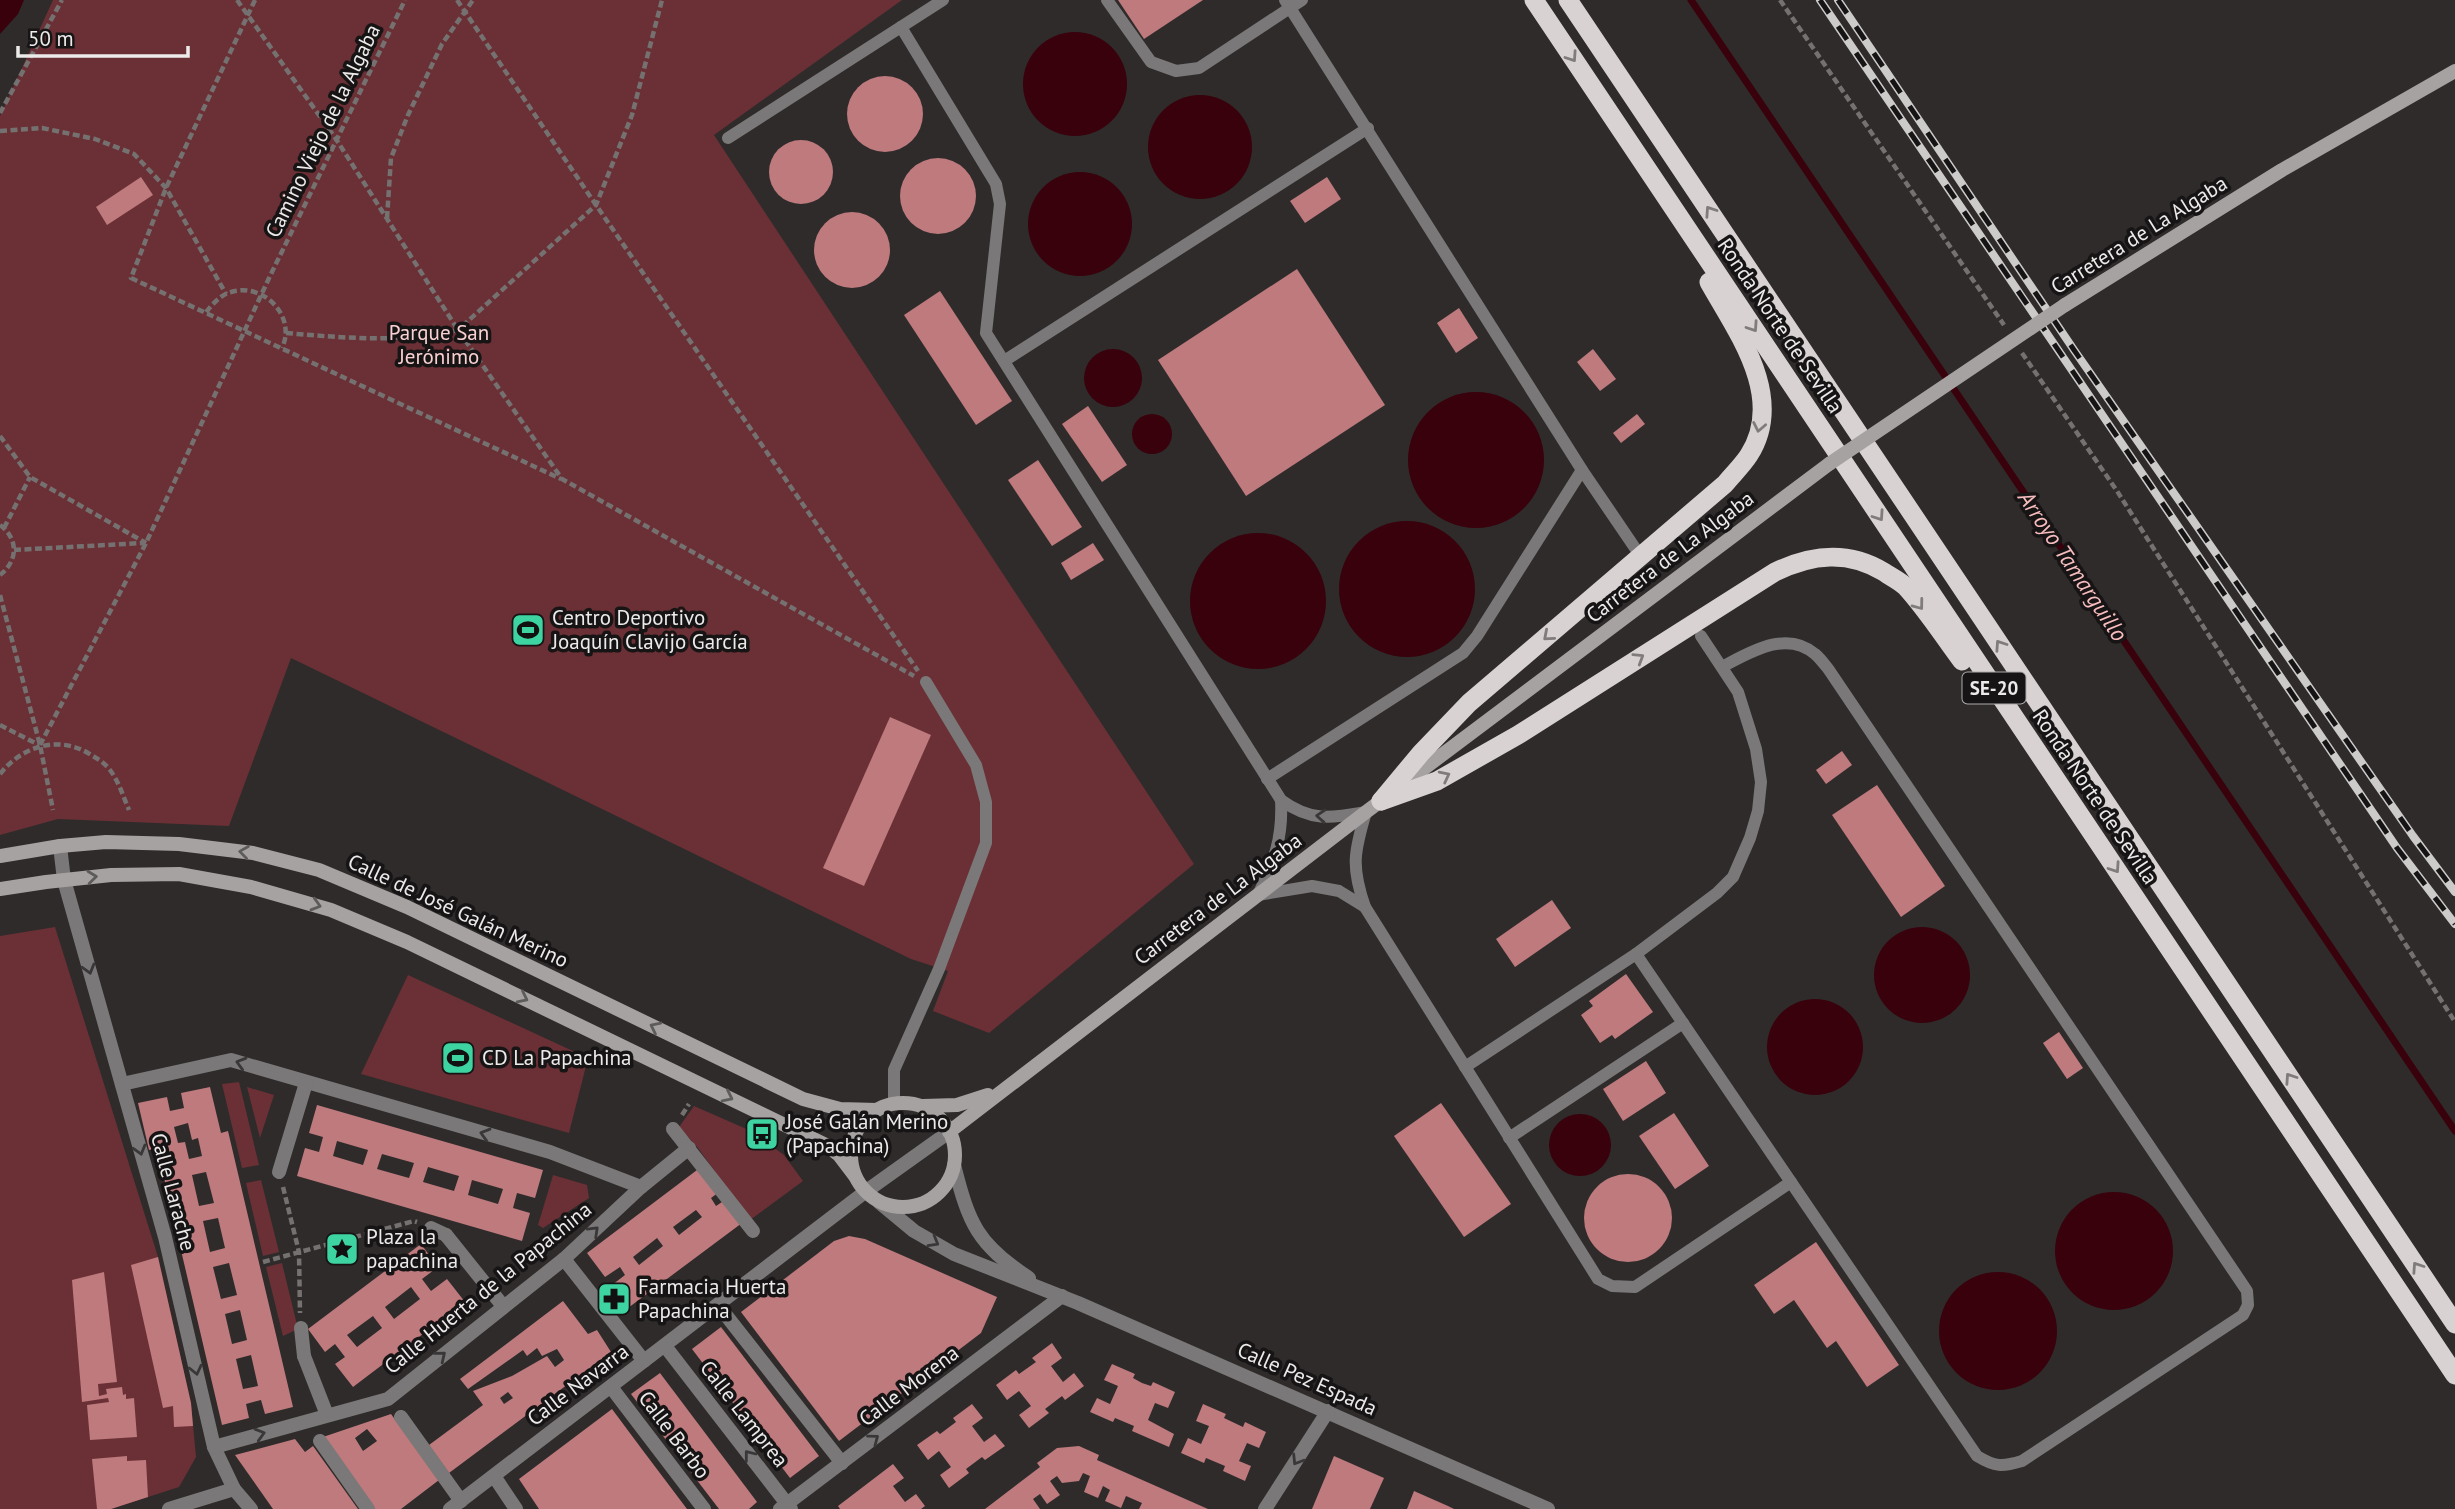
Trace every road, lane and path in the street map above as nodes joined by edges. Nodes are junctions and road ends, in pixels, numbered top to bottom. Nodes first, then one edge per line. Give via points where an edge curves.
1 (62, 0) edge
2 (237, 0) edge
3 (255, 0) edge
4 (405, 0) edge
5 (457, 0) edge
6 (473, 0) edge
7 (662, 0) edge
8 (943, 0) edge
9 (1107, 0) edge
10 (1302, 0) edge
11 (1534, 0) edge
12 (1568, 0) edge
13 (1780, 0) edge
14 (1288, 4) edge
15 (464, 13) junction
16 (248, 18) junction
17 (901, 27) junction
18 (2455, 71) edge
19 (0, 113) edge
20 (1619, 126) junction
21 (1368, 128) junction
22 (0, 131) edge
23 (728, 138) dead end
24 (336, 139) junction
25 (166, 188) junction
26 (596, 205) junction
27 (387, 219) junction
28 (226, 294) junction
29 (261, 294) junction
30 (205, 313) junction
31 (458, 330) junction
32 (244, 331) junction
33 (2007, 331) dead end
34 (286, 333) junction
35 (2015, 343) dead end
36 (282, 348) junction
37 (1004, 361) junction
38 (0, 436) edge
39 (1582, 470) junction
40 (30, 477) junction
41 (562, 480) junction
42 (2, 527) edge
43 (146, 543) junction
44 (1635, 548) dead end
45 (14, 550) junction
46 (0, 575) edge
47 (0, 595) edge
48 (1701, 636) dead end
49 (1722, 667) junction
50 (926, 682) junction
51 (0, 725) edge
52 (40, 745) junction
53 (0, 774) edge
54 (1268, 779) junction
55 (1281, 800) junction
56 (1374, 807) junction
57 (53, 810) dead end
58 (129, 810) dead end
59 (2090, 830) junction
60 (60, 846) junction
61 (0, 856) edge
62 (64, 880) junction
63 (0, 889) edge
64 (1258, 895) junction
65 (1365, 907) junction
66 (1636, 954) junction
67 (2455, 1022) edge
68 (1683, 1023) junction
69 (1465, 1067) junction
70 (306, 1083) junction
71 (122, 1084) junction
72 (1006, 1087) junction
73 (690, 1104) dead end
74 (894, 1104) junction
75 (918, 1105) junction
76 (877, 1110) junction
77 (677, 1123) joint
78 (949, 1132) junction
79 (1509, 1138) junction
80 (689, 1148) junction
81 (954, 1165) junction
82 (279, 1172) joint
83 (855, 1175) junction
84 (1791, 1182) junction
85 (641, 1186) junction
86 (865, 1192) junction
87 (879, 1202) junction
88 (431, 1228) joint
89 (753, 1231) dead end
90 (299, 1252) junction
91 (564, 1259) junction
92 (263, 1262) dead end
93 (1055, 1293) junction
94 (718, 1305) junction
95 (503, 1306) junction
96 (2455, 1324) edge
97 (301, 1328) joint
98 (664, 1346) junction
99 (644, 1361) junction
100 (2455, 1375) edge
101 (611, 1387) junction
102 (388, 1399) junction
103 (1328, 1411) junction
104 (327, 1415) junction
105 (306, 1421) junction
106 (214, 1447) junction
107 (842, 1463) junction
108 (494, 1476) junction
109 (234, 1489) junction
110 (455, 1505) edge
111 (786, 1507) edge
112 (169, 1509) edge
113 (251, 1509) edge
114 (368, 1509) edge
115 (516, 1509) edge
116 (704, 1509) edge
117 (1265, 1509) edge
118 (1548, 1509) edge

1 - 19 path
2 - 16 path
3 - 16 path
4 - 24 path, Camino Viejo de la Algaba
5 - 15 path
6 - 15 path
7 - 26 path via 632,115
8 - 17 lane
9 - 14 lane via 1151,62 1176,72 1199,68
10 - 14 lane
11 -> 20 highway, Ronda Norte de Sevilla / SE-20
96 -> 12 highway, Ronda Norte de Sevilla / SE-20
13 - 33 path
14 - 21 lane
15 - 26 path
15 - 27 path via 437,56 391,158
16 - 24 path
16 - 25 path
17 - 23 lane
17 - 37 lane via 996,184 1000,204 986,333
18 - 56 main road, Carretera de La Algaba, bridge via 2282,170 2066,304 1829,464
20 -> 56 highway via 1752,359 1761,396 1758,437 1749,456 1725,484 1469,703
20 -> 59 highway, Ronda Norte de Sevilla / SE-20
21 - 37 lane
21 - 39 lane
22 - 25 path via 43,128 95,139 134,154
24 - 27 path
24 - 29 path, Camino Viejo de la Algaba
25 - 28 path
25 - 30 path via 131,278
26 - 31 path
26 - 50 path
27 - 31 path
28 - 29 path via 241,290
28 - 30 path
29 - 32 path, Camino Viejo de la Algaba
29 - 34 path via 276,305
30 - 32 path
31 - 34 path via 356,340
31 - 41 path
32 - 36 path
32 - 43 path, Camino Viejo de la Algaba
34 - 36 path
35 - 67 path via 2117,491
36 - 41 path
37 - 54 lane
38 - 40 path
39 - 44 lane
39 - 54 lane via 1463,653
40 - 42 path
40 - 43 path
41 - 50 path
42 - 45 path
43 - 45 path
43 - 52 path, Camino Viejo de la Algaba
45 - 46 path via 9,567
47 - 52 path
48 - 49 lane
49 - 66 lane via 1738,692 1758,760 1760,792 1750,838 1733,877
49 - 84 lane via 1756,649 1784,643 1814,653 1829,670 2247,1291 2248,1305 2243,1315 2022,1461 2005,1467 1989,1464 1977,1456
50 - 74 lane via 976,765 986,802 986,843 939,969 894,1070
51 - 52 path
52 - 53 path via 10,761
52 - 57 path
52 - 58 path via 78,747 101,761
54 - 55 lane
56 -> 55 lane via 1330,818 1308,816
55 - 64 lane via 1277,847
56 -> 59 highway via 1437,781 1518,735 1775,572 1825,555 1870,564 1905,585
56 - 64 main road, Carretera de La Algaba
56 - 65 lane via 1354,862
59 -> 100 highway, Ronda Norte de Sevilla / SE-20
60 - 61 main road, Calle de José Galán Merino
60 - 62 street, Calle Larache
76 -> 60 main road, Calle de José Galán Merino via 840,1109 803,1098 407,907 318,870 253,853 179,844
62 - 63 main road
62 -> 71 street, Calle Larache
62 -> 83 main road via 179,874 331,909 826,1145
64 - 65 lane via 1312,886 1339,891
64 - 72 main road, Carretera de La Algaba
65 - 69 lane
66 - 68 lane
66 - 69 lane
68 - 79 lane
68 - 84 lane
69 - 79 lane
70 -> 71 street via 231,1060
70 - 82 street
85 -> 70 street via 550,1152
71 -> 106 street, Calle Larache via 165,1237
72 - 75 main road via 957,1105
72 - 78 main road, Carretera de La Algaba
73 - 77 path
74 - 75 main road
74 - 76 main road
75 - 78 main road via 939,1118
76 - 83 main road via 860,1124 852,1144
77 - 80 street
78 - 81 main road
78 - 86 street, Calle Navarra
79 - 84 lane via 1598,1279 1612,1286 1635,1287
80 - 85 street, Calle Huerta de la Papachina
80 - 89 street
81 - 87 main road via 942,1190 919,1205 906,1208
81 - 93 street, Calle Pez Espada via 963,1202 992,1251
82 - 90 path
83 - 86 main road
91 -> 85 street, Calle Huerta de la Papachina
86 - 87 main road
86 - 94 street, Calle Navarra
87 -> 93 street, Calle Pez Espada via 914,1231 954,1254
88 - 90 path via 414,1221
88 - 95 street via 446,1235
90 - 92 path
90 - 97 path
91 - 95 street, Calle Huerta de la Papachina
91 - 99 street
93 - 103 street, Calle Pez Espada
107 -> 93 street, Calle Morena
94 - 98 street, Calle Navarra
94 - 107 street
102 -> 95 street, Calle Huerta de la Papachina
97 - 104 street via 304,1356
98 - 99 street, Calle Navarra
111 -> 98 street, Calle Lamprea
99 - 101 street, Calle Navarra
101 - 108 street, Calle Navarra
101 - 116 street, Calle Barbo
102 - 104 street, Calle Huerta de la Papachina
102 - 110 street
103 -> 117 street
103 - 118 street, Calle Pez Espada
104 - 105 street, Calle Huerta de la Papachina
106 -> 105 street, Calle Huerta de la Papachina
105 - 114 street
106 - 109 street, Calle Larache
107 - 111 street, Calle Morena
108 - 110 street, Calle Navarra
108 - 115 street
109 - 112 street
109 - 113 street, Calle Larache

